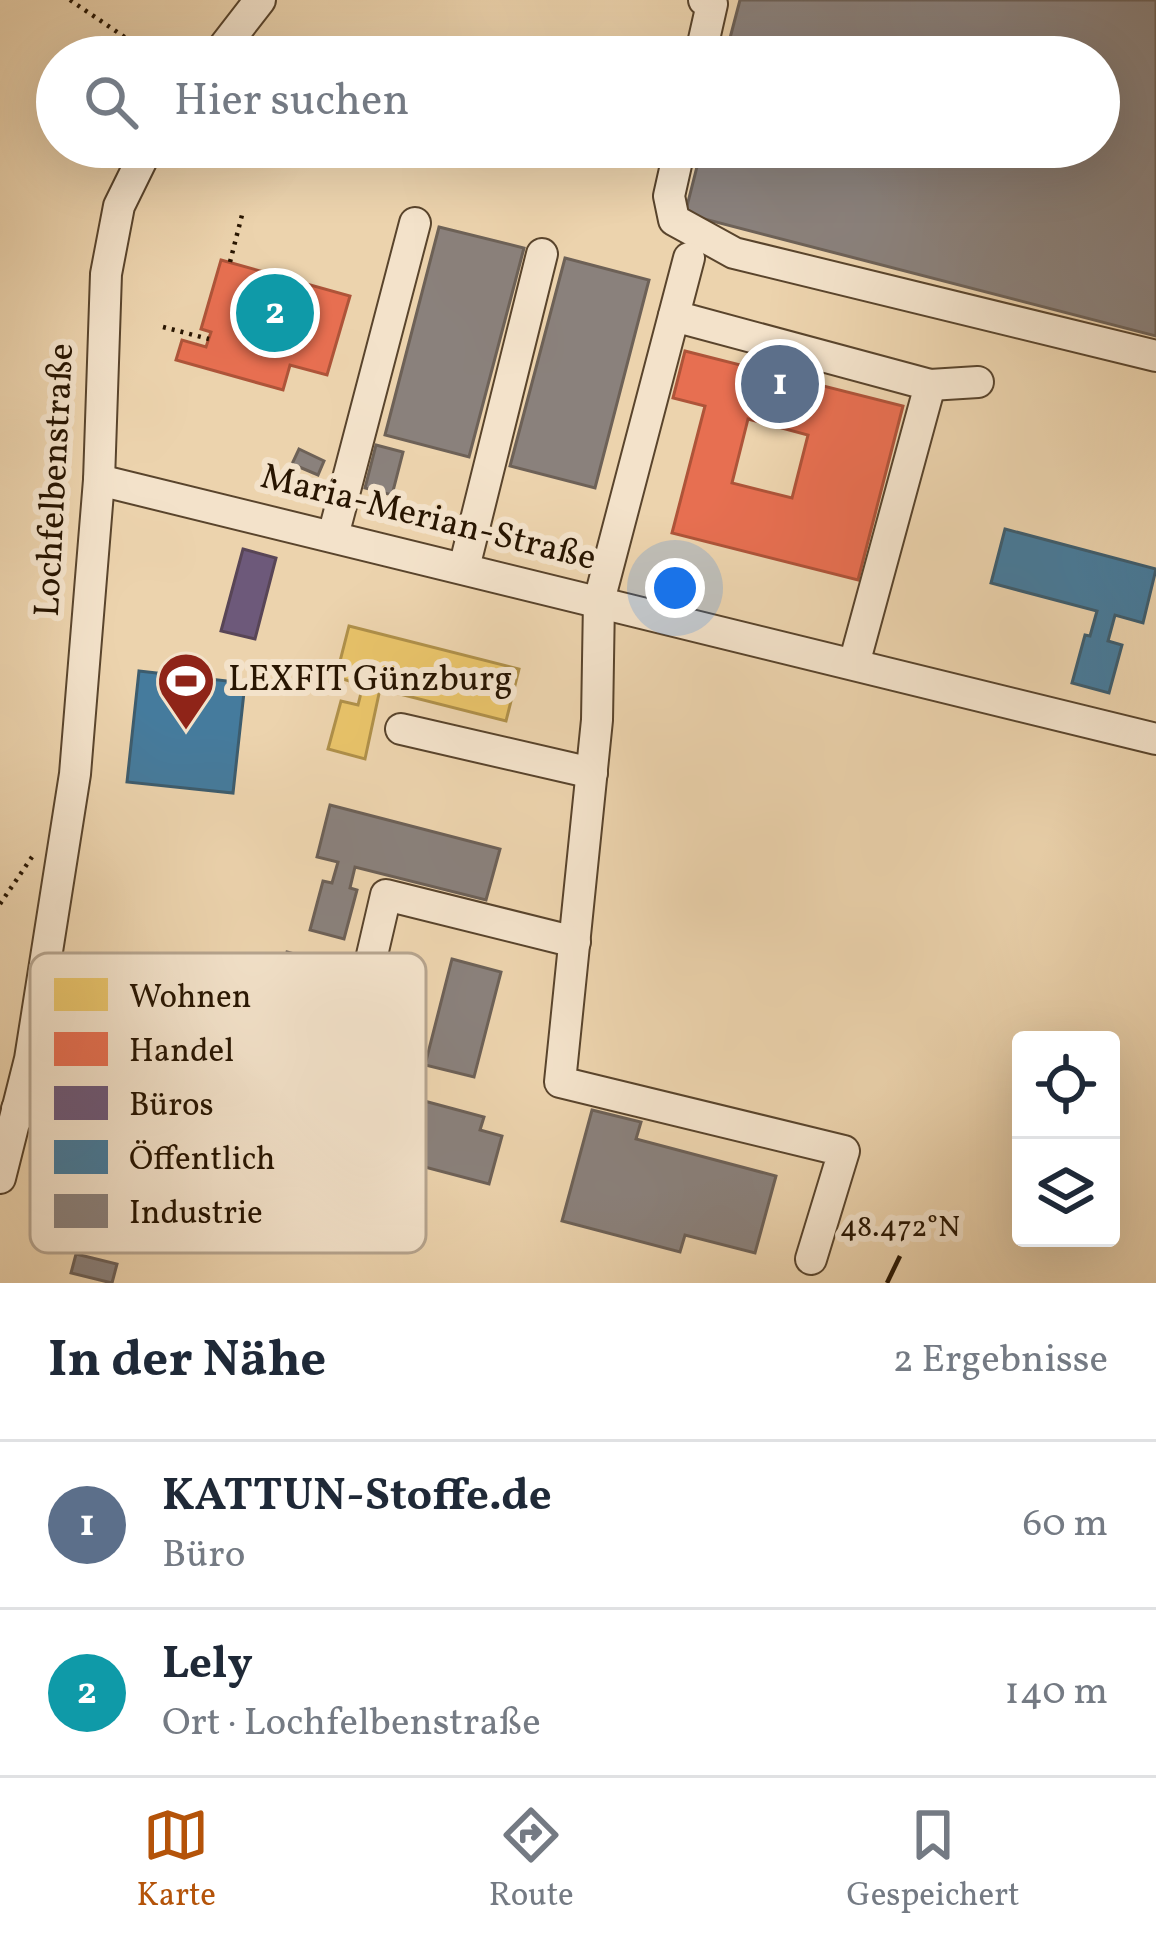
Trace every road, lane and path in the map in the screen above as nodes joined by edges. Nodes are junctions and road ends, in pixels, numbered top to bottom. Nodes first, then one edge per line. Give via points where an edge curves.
1 (70, 0) edge
2 (260, 0) edge
3 (704, 0) edge
4 (123, 36) edge
5 (232, 36) edge
6 (705, 36) edge
7 (138, 168) edge
8 (675, 168) edge
9 (243, 211) dead end
10 (415, 224) dead end
11 (542, 254) dead end
12 (689, 258) dead end
13 (230, 262) dead end
14 (674, 316) junction
15 (163, 327) dead end
16 (209, 340) dead end
17 (1156, 356) edge
18 (977, 382) dead end
19 (931, 385) junction
20 (99, 480) junction
21 (334, 536) junction
22 (464, 568) junction
23 (599, 601) junction
24 (854, 664) junction
25 (400, 729) dead end
26 (1156, 740) edge
27 (592, 773) junction
28 (575, 943) junction
29 (47, 953) edge
30 (372, 953) edge
31 (30, 1059) edge
32 (17, 1109) junction
33 (30, 1112) edge
34 (0, 1178) edge
35 (811, 1259) dead end

1 - 4 path
2 - 5 street
3 - 6 street via 712,4
7 - 20 street, Lochfelbenstraße via 119,206 106,274
8 - 17 street via 674,220 734,253
9 - 13 path
10 - 21 street
11 - 22 street
12 - 14 street
14 - 19 street
14 - 23 street
15 - 16 path
18 - 19 street
19 - 24 street
20 - 21 street, Maria-Merian-Straße
20 - 29 street, Lochfelbenstraße via 72,795
21 - 22 street, Maria-Merian-Straße
22 - 23 street, Maria-Merian-Straße
23 - 24 street, Maria-Merian-Straße
23 - 27 street
24 - 26 street, Maria-Merian-Straße
25 - 27 street
27 - 28 street
28 - 30 street via 386,895
28 - 35 street via 560,1082 844,1151
31 - 32 street, Lochfelbenstraße
32 - 33 street
32 - 34 street, Lochfelbenstraße

